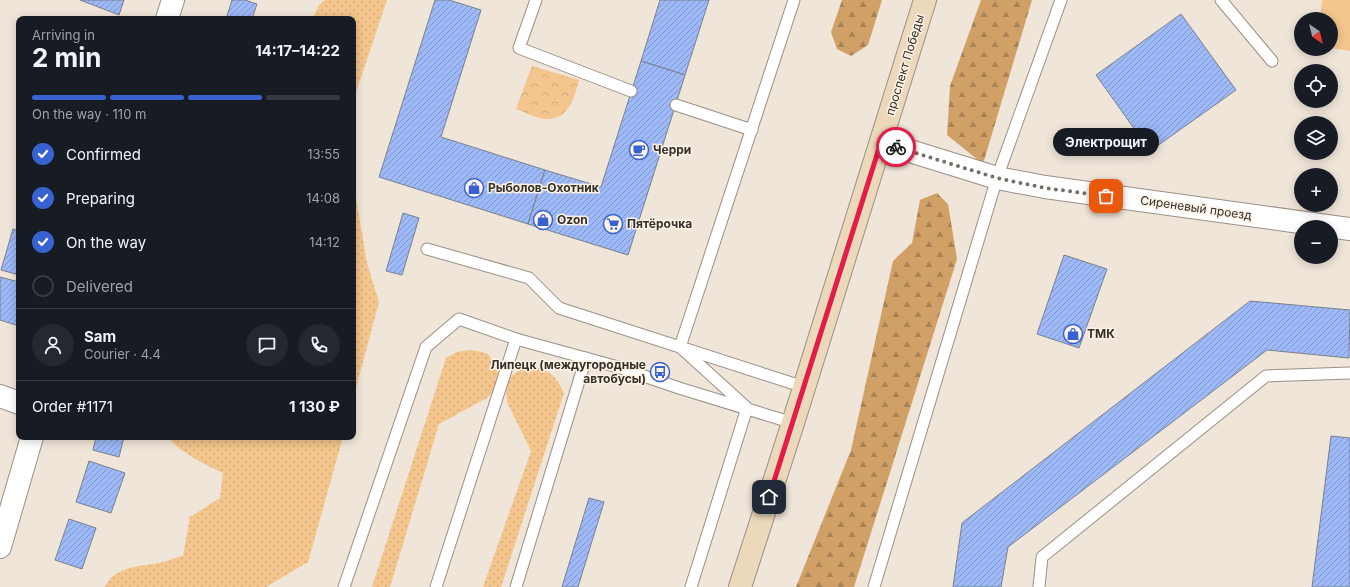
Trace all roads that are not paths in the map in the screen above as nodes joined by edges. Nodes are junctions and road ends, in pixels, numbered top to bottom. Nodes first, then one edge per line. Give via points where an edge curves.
1 (173, 0) edge
2 (536, 0) edge
3 (794, 0) edge
4 (925, 0) edge
5 (1061, 0) edge
6 (1221, 0) edge
7 (168, 16) edge
8 (1272, 61) dead end
9 (631, 91) dead end
10 (676, 105) dead end
11 (752, 130) junction
12 (881, 142) junction
13 (997, 178) junction
14 (1350, 229) edge
15 (427, 249) dead end
16 (516, 339) junction
17 (680, 347) junction
18 (586, 358) junction
19 (1350, 373) edge
20 (804, 387) junction
21 (0, 396) edge
22 (16, 403) edge
23 (747, 408) junction
24 (793, 423) junction
25 (31, 440) edge
26 (0, 547) edge
27 (344, 587) edge
28 (436, 587) edge
29 (516, 587) edge
30 (691, 587) edge
31 (740, 587) edge
32 (874, 587) edge
33 (1039, 587) edge

1 - 7 street
2 - 9 lane via 519,48
3 - 11 lane
4 - 12 main road, проспект Победы
5 - 13 lane
6 - 8 lane
10 - 11 lane
11 - 17 lane
12 - 13 street, Сиреневый проезд
12 - 20 main road, проспект Победы
13 - 14 street, Сиреневый проезд via 1045,188
13 - 32 lane
15 - 17 lane via 529,278 559,308
16 - 18 lane
16 - 27 lane via 459,319 426,347
16 - 28 lane
17 - 20 lane
17 - 23 lane
18 - 23 lane
18 - 29 lane
19 - 33 lane via 1266,376 1042,557
20 - 24 main road, проспект Победы
21 - 22 street
23 - 24 lane
23 - 30 lane
24 - 31 main road, проспект Победы
25 - 26 street

